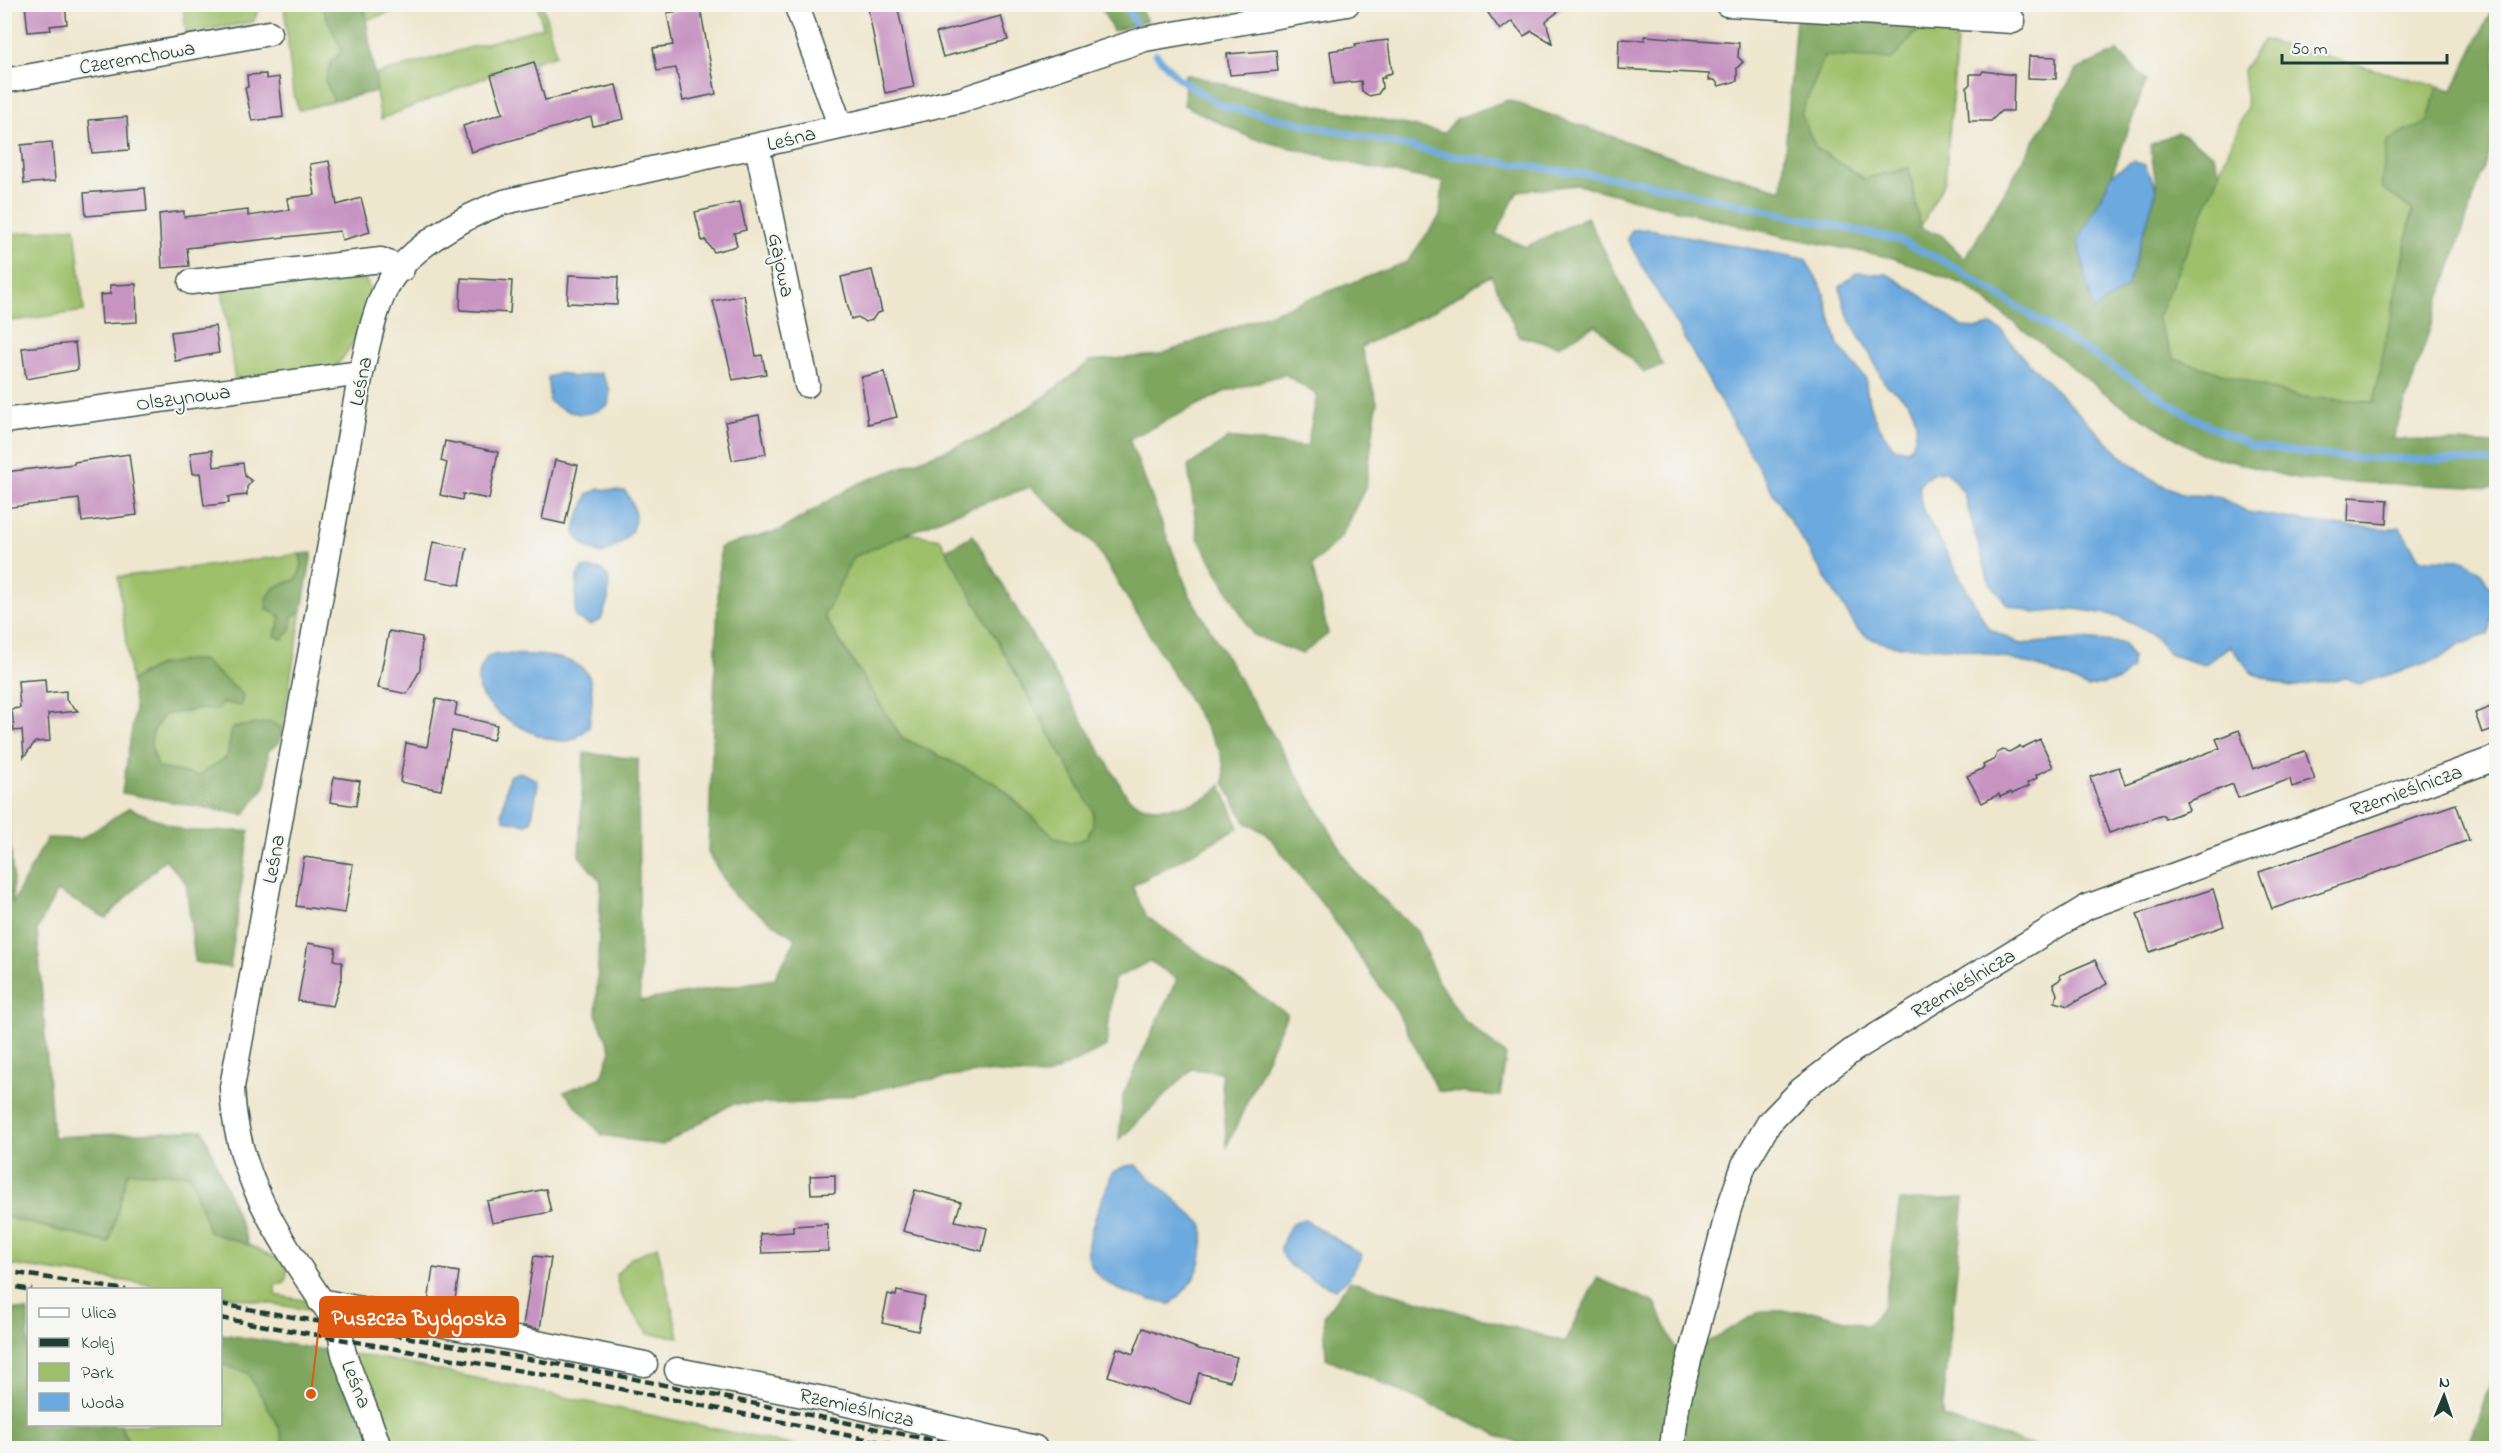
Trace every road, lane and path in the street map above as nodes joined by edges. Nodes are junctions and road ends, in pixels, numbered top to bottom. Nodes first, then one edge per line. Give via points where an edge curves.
1 (796, 4) edge
2 (1347, 4) edge
3 (1727, 4) edge
4 (2013, 21) dead end
5 (269, 33) dead end
6 (4, 81) edge
7 (840, 125) junction
8 (757, 146) junction
9 (402, 269) junction
10 (191, 282) dead end
11 (361, 373) junction
12 (807, 385) dead end
13 (4, 421) edge
14 (2496, 758) edge
15 (321, 1300) junction
16 (645, 1364) dead end
17 (677, 1370) dead end
18 (379, 1449) edge
19 (1035, 1449) edge
20 (1672, 1449) edge

1 - 7 street
2 - 7 street, Leśna via 1145,39 961,100
3 - 4 street
5 - 6 street, Czeremchowa
7 - 8 street, Leśna
8 - 9 street, Leśna via 487,208 444,230
8 - 12 street, Gajowa
9 - 10 street via 381,260
9 - 11 street, Leśna via 387,287
11 - 13 street, Olszynowa
11 - 15 street, Leśna via 232,1087 237,1134 258,1200
14 - 20 street, Rzemieślnicza via 2087,907 1853,1050 1801,1090 1769,1123 1736,1187 1677,1406
15 - 16 street
15 - 18 street, Leśna via 337,1324
17 - 19 street, Rzemieślnicza via 839,1402

